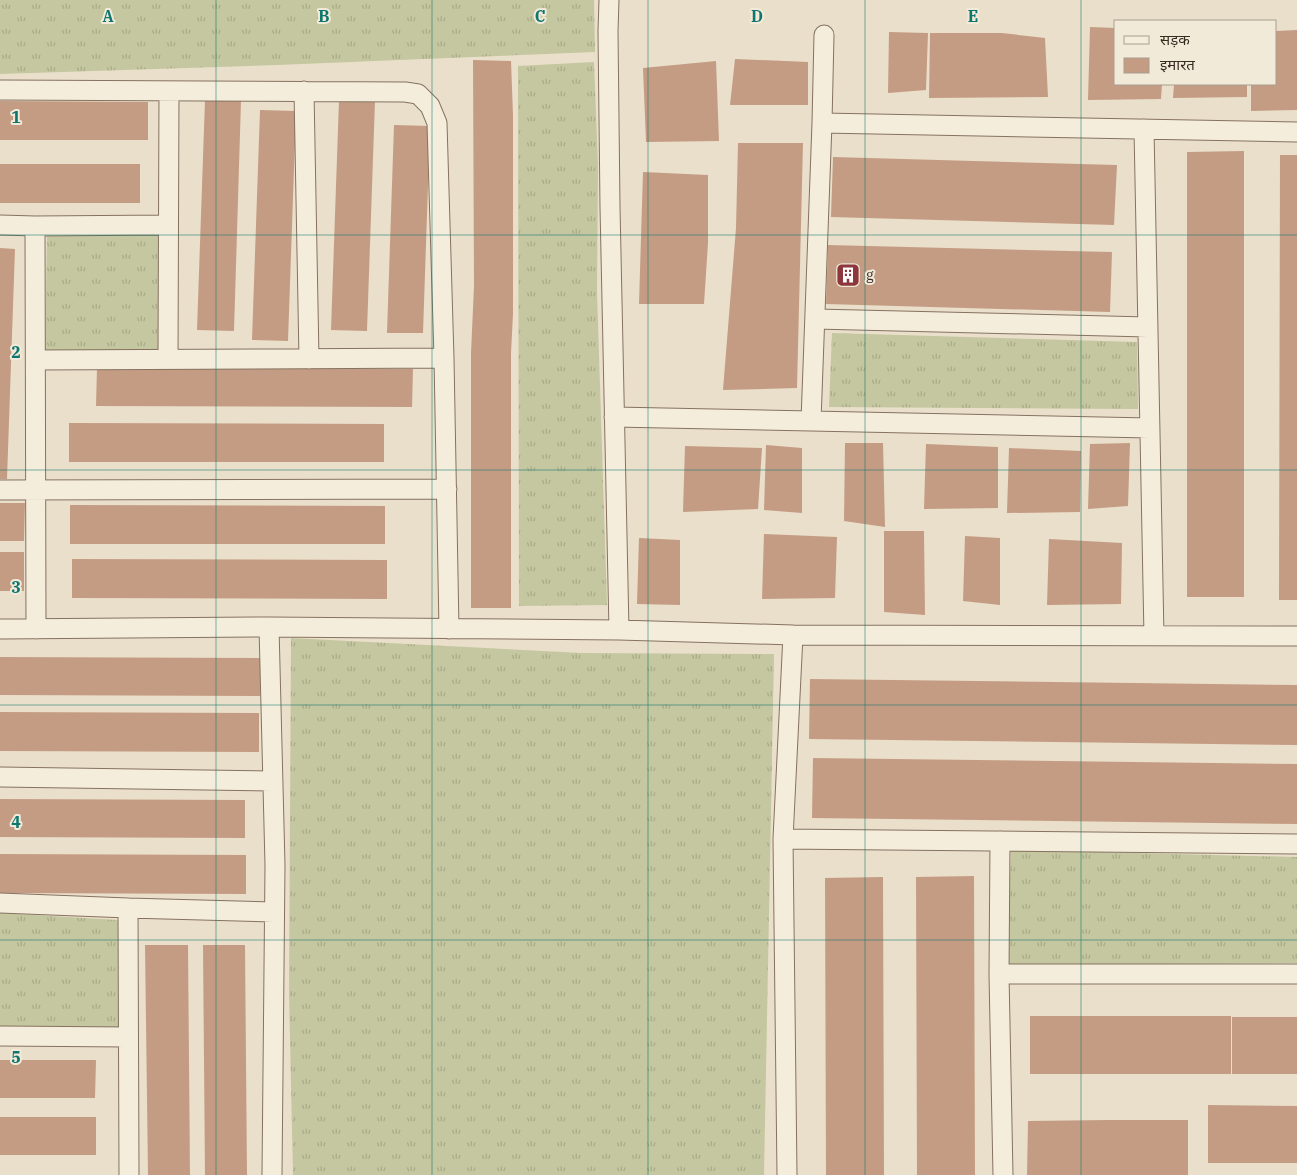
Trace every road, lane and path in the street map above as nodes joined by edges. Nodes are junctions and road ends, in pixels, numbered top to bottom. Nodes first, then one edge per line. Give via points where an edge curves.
1 (609, 0) edge
2 (824, 35) dead end
3 (0, 90) edge
4 (169, 91) junction
5 (304, 91) junction
6 (822, 123) junction
7 (1144, 129) junction
8 (1297, 132) edge
9 (0, 225) edge
10 (168, 225) junction
11 (35, 226) junction
12 (815, 319) junction
13 (1148, 327) junction
14 (309, 358) junction
15 (444, 358) junction
16 (168, 359) junction
17 (36, 360) junction
18 (614, 417) junction
19 (811, 421) junction
20 (1150, 428) junction
21 (446, 489) junction
22 (0, 490) edge
23 (36, 490) junction
24 (269, 627) junction
25 (449, 628) junction
26 (0, 629) edge
27 (36, 629) junction
28 (619, 630) junction
29 (793, 636) junction
30 (1154, 636) junction
31 (1297, 636) edge
32 (0, 777) edge
33 (273, 782) junction
34 (783, 839) junction
35 (1000, 841) junction
36 (1297, 844) edge
37 (0, 903) edge
38 (128, 908) junction
39 (274, 912) junction
40 (999, 974) junction
41 (1297, 974) edge
42 (0, 1036) edge
43 (128, 1037) junction
44 (129, 1175) edge
45 (272, 1175) edge
46 (787, 1175) edge
47 (1003, 1175) edge

1 - 18 street
2 - 6 street
3 - 4 street
4 - 5 street
4 - 10 street
5 - 14 street
5 - 15 street via 405,92 418,94 430,106 437,123
6 - 7 street
6 - 12 street
7 - 8 street
7 - 13 street
9 - 11 street
10 - 11 street
10 - 16 street
11 - 17 street
12 - 13 street
12 - 19 street
13 - 20 street
14 - 15 street
14 - 16 street
15 - 21 street
16 - 17 street
17 - 23 street
18 - 19 street
18 - 28 street
19 - 20 street
20 - 30 street
21 - 23 street
21 - 25 street
22 - 23 street
23 - 27 street
24 - 25 street
24 - 27 street
24 - 33 street
25 - 28 street
26 - 27 street
28 - 29 street
29 - 30 street
29 - 34 street
30 - 31 street
32 - 33 street
33 - 39 street
34 - 35 street
34 - 46 street
35 - 36 street
35 - 40 street
37 - 38 street
38 - 39 street
38 - 43 street
39 - 45 street
40 - 41 street
40 - 47 street
42 - 43 street
43 - 44 street

